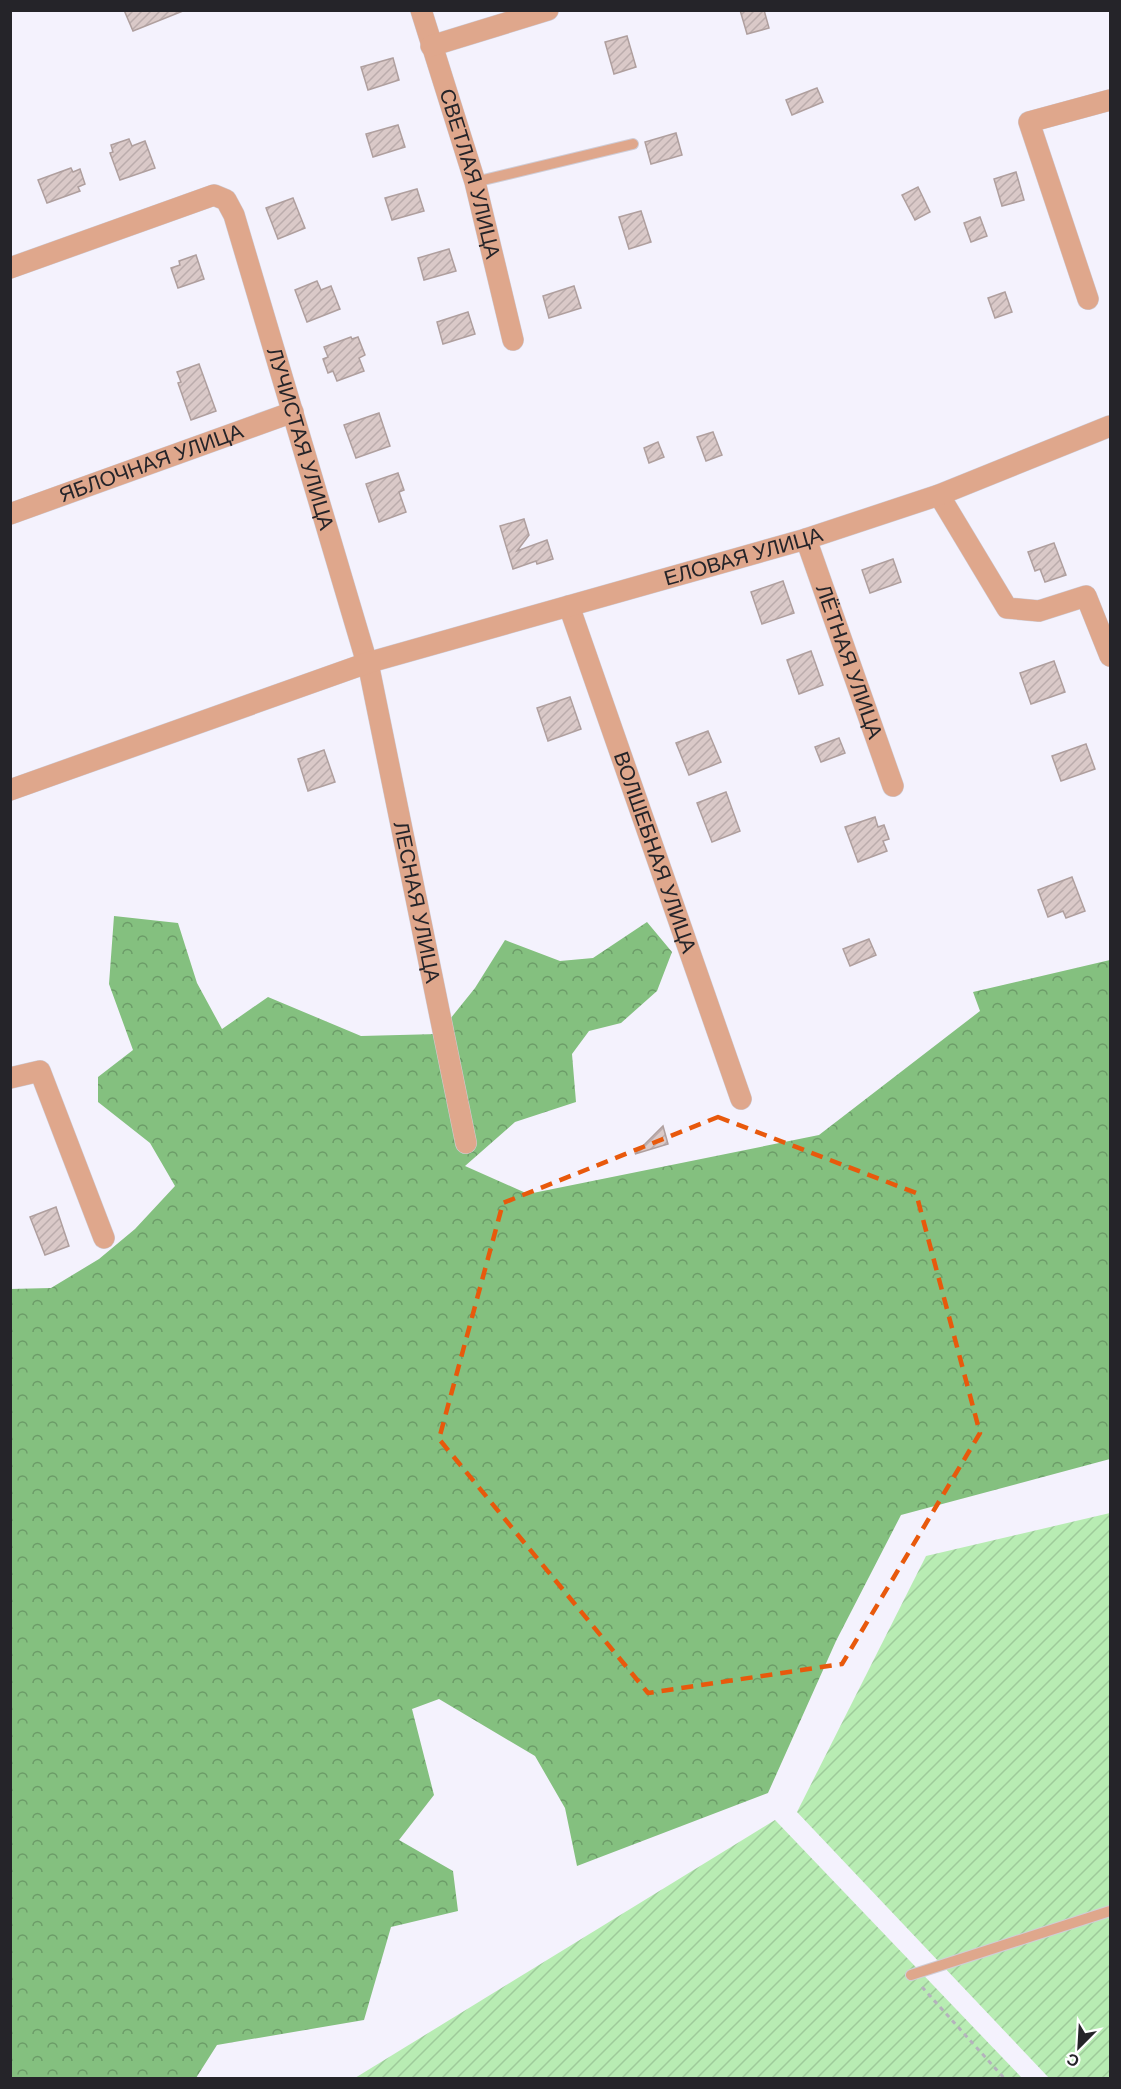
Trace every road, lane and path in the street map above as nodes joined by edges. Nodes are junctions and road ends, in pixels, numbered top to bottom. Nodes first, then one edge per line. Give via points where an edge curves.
1 (421, 10) edge
2 (548, 10) edge
3 (431, 46) junction
4 (1110, 100) edge
5 (633, 144) dead end
6 (475, 182) junction
7 (10, 268) edge
8 (1088, 299) dead end
9 (513, 340) dead end
10 (293, 412) junction
11 (1110, 426) edge
12 (939, 495) junction
13 (10, 514) edge
14 (806, 539) junction
15 (569, 606) junction
16 (1110, 656) edge
17 (367, 663) junction
18 (893, 786) dead end
19 (10, 790) edge
20 (10, 1078) edge
21 (741, 1099) dead end
22 (466, 1143) dead end
23 (104, 1238) dead end
24 (1110, 1911) edge
25 (910, 1975) joint
26 (1004, 2079) edge

1 - 3 street, СВЕТЛАЯ УЛИЦА
2 - 3 street
3 - 6 street, СВЕТЛАЯ УЛИЦА
4 - 8 street via 1029,122
5 - 6 lane
6 - 9 street, СВЕТЛАЯ УЛИЦА
7 - 10 street, ЛУЧИСТАЯ УЛИЦА via 214,195 226,200 234,215
10 - 13 street, ЯБЛОЧНАЯ УЛИЦА
10 - 17 street, ЛУЧИСТАЯ УЛИЦА
11 - 12 street, ЕЛОВАЯ УЛИЦА
12 - 14 street, ЕЛОВАЯ УЛИЦА
12 - 16 street via 1007,608 1039,611 1086,596
14 - 15 street, ЕЛОВАЯ УЛИЦА
14 - 18 street, ЛЁТНАЯ УЛИЦА
15 - 17 street, ЕЛОВАЯ УЛИЦА
15 - 21 street, ВОЛШЕБНАЯ УЛИЦА
17 - 19 street, ЕЛОВАЯ УЛИЦА
17 - 22 street, ЛЕСНАЯ УЛИЦА
20 - 23 street via 40,1071
24 - 25 lane
25 - 26 path

